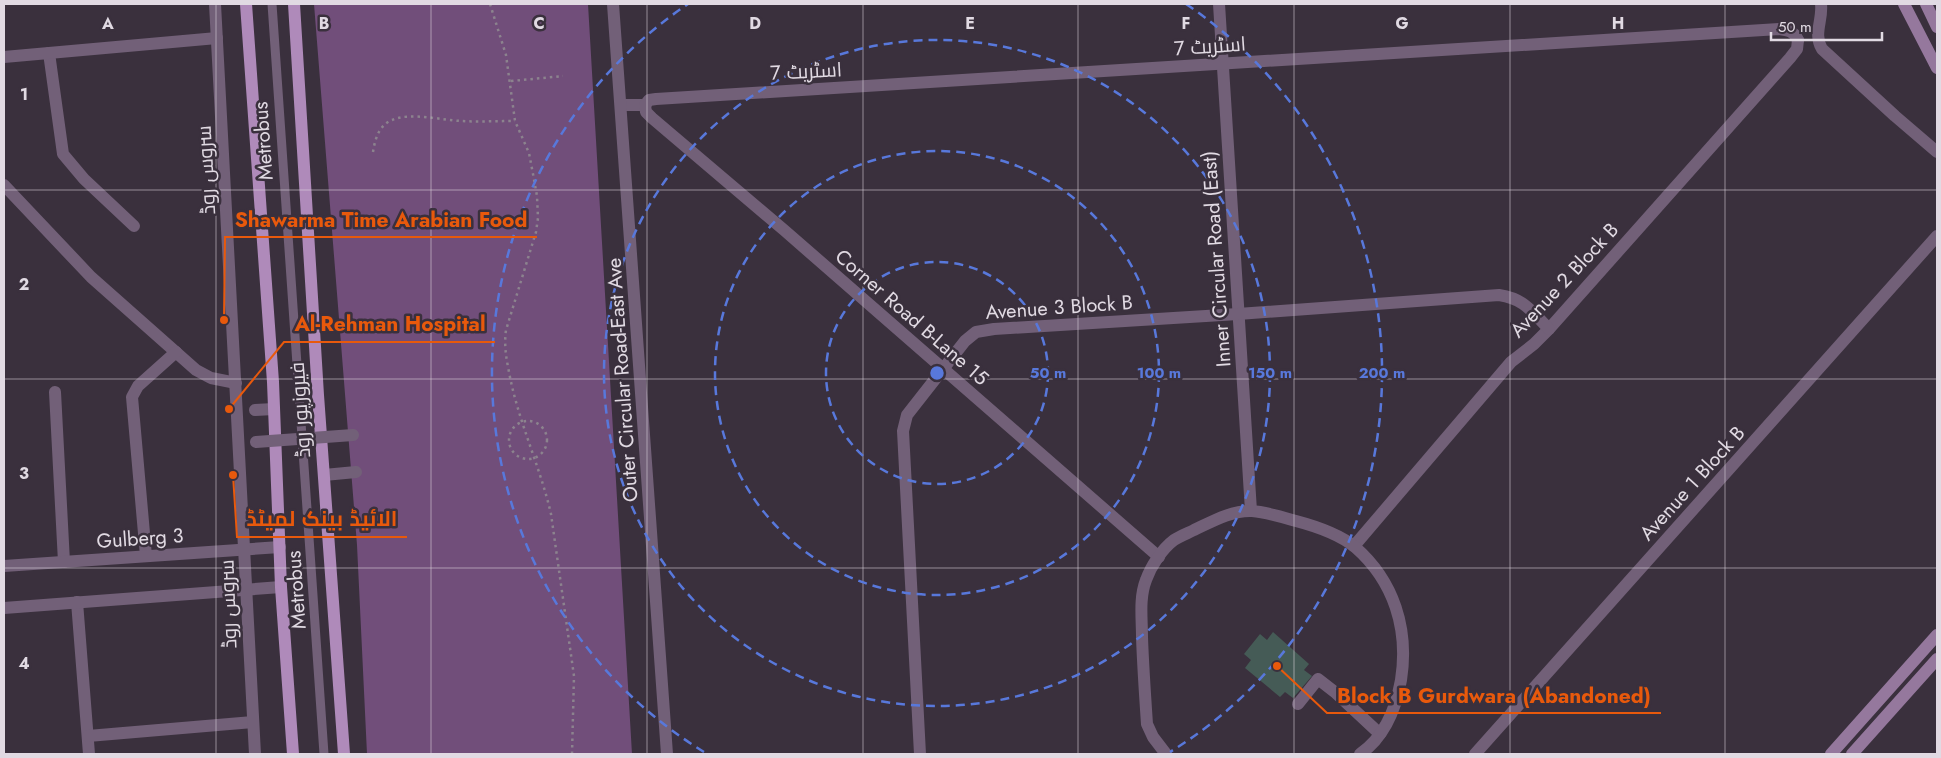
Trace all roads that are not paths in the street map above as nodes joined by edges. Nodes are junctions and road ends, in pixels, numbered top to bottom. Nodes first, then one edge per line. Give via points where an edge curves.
1 (215, 4) edge
2 (246, 4) edge
3 (272, 4) edge
4 (294, 4) edge
5 (613, 4) edge
6 (1219, 4) edge
7 (1822, 4) edge
8 (1904, 4) edge
9 (1926, 4) edge
10 (1937, 27) edge
11 (1818, 37) junction
12 (217, 38) junction
13 (1798, 40) junction
14 (49, 53) junction
15 (4, 57) edge
16 (1223, 64) junction
17 (1937, 68) edge
18 (644, 105) junction
19 (622, 106) junction
20 (1937, 152) edge
21 (4, 185) edge
22 (134, 226) dead end
23 (1937, 236) edge
24 (1238, 314) junction
25 (1549, 329) junction
26 (176, 352) junction
27 (942, 368) junction
28 (236, 383) junction
29 (55, 392) dead end
30 (274, 409) junction
31 (255, 410) dead end
32 (353, 435) dead end
33 (256, 442) dead end
34 (356, 472) dead end
35 (324, 474) junction
36 (1251, 511) junction
37 (1354, 546) junction
38 (280, 547) junction
39 (244, 550) junction
40 (146, 556) junction
41 (1159, 557) junction
42 (64, 562) junction
43 (4, 566) edge
44 (281, 587) junction
45 (246, 590) junction
46 (77, 602) junction
47 (4, 608) edge
48 (1937, 635) edge
49 (1937, 659) edge
50 (1298, 704) dead end
51 (252, 722) junction
52 (1380, 734) junction
53 (88, 736) junction
54 (1370, 752) edge
55 (89, 754) edge
56 (255, 754) edge
57 (294, 754) edge
58 (324, 754) edge
59 (344, 754) edge
60 (667, 754) edge
61 (920, 754) edge
62 (1166, 754) edge
63 (1475, 754) edge
64 (1831, 754) edge
65 (1852, 754) edge

1 - 12 street, سروس روڈ
2 - 30 main road, فیروزپور روڈ
3 - 58 lane, Metrobus
4 - 35 main road, فیروزپور روڈ
5 - 19 street, Outer Circular Road-East Ave
6 - 16 street, Inner Circular Road (East)
7 - 11 street
8 - 17 main road
9 - 10 main road
11 - 13 street
11 - 20 street via 1822,49
12 - 14 street
12 - 28 street, سروس روڈ
13 - 16 street, اسٹریٹ 7 via 1794,33 1779,29
13 - 25 street, Avenue 2 Block B via 1797,50
14 - 15 street
14 - 22 street via 63,154 84,179
16 - 18 street, اسٹریٹ 7 via 656,99
16 - 24 street, Inner Circular Road (East)
18 - 19 street, اسٹریٹ 7
18 - 27 street, Corner Road B-Lane 15 via 652,118
19 - 60 street, Outer Circular Road-East Ave
21 - 26 street via 91,277
23 - 63 street, Avenue 1 Block B
24 - 25 street, Avenue 3 Block B via 1498,295 1522,301
24 - 27 street, Avenue 3 Block B via 976,332
24 - 36 street, Inner Circular Road (East)
25 - 37 street, Avenue 2 Block B via 1511,362
26 - 28 street via 196,370 211,378
26 - 40 street via 138,386 132,397
27 - 41 street, Corner Road B-Lane 15
27 - 61 street, Avenue 3 Block B via 907,415 903,431
28 - 39 street, سروس روڈ
29 - 42 street
30 - 31 street
30 - 38 main road, فیروزپور روڈ
32 - 33 street, bridge
34 - 35 street
35 - 59 main road, فیروزپور روڈ
36 - 37 street via 1310,525
36 - 41 street via 1204,525 1174,540
37 - 52 street via 1392,594 1400,620 1403,647 1398,696
38 - 39 street, Gulberg 3
38 - 44 main road, فیروزپور روڈ
39 - 40 street, Gulberg 3
39 - 45 street, سروس روڈ
40 - 42 street, Gulberg 3
41 - 62 street via 1146,581 1141,602 1143,660 1147,724
42 - 43 street, Gulberg 3
44 - 45 street
44 - 57 main road, فیروزپور روڈ
45 - 46 street
45 - 51 street, سروس روڈ
46 - 47 street
46 - 53 street
48 - 64 main road
49 - 65 main road
50 - 52 street via 1318,679
51 - 53 street
51 - 56 street, سروس روڈ
52 - 54 street
53 - 55 street

